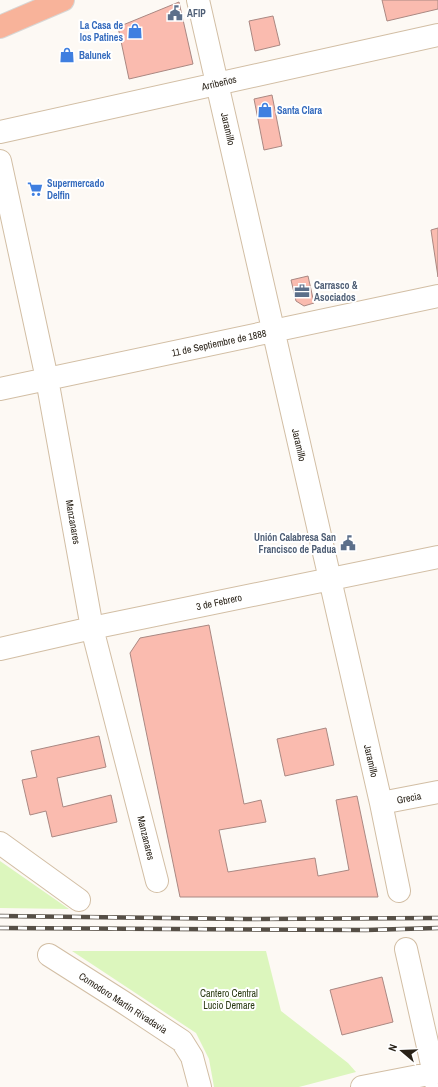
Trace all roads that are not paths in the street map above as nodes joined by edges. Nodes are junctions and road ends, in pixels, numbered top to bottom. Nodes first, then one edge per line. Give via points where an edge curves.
1 (63, 0) edge
2 (198, 0) edge
3 (0, 27) edge
4 (438, 35) edge
5 (217, 83) junction
6 (0, 132) edge
7 (0, 161) edge
8 (438, 296) edge
9 (274, 332) junction
10 (47, 379) junction
11 (0, 389) edge
12 (438, 557) edge
13 (330, 580) junction
14 (92, 628) junction
15 (0, 649) edge
16 (438, 792) edge
17 (381, 803) junction
18 (0, 843) edge
19 (157, 881) dead end
20 (399, 891) dead end
21 (79, 900) dead end
22 (406, 949) dead end
23 (49, 955) dead end
24 (436, 1080) edge
25 (200, 1087) edge
26 (362, 1087) edge

1 - 3 main road
2 - 5 street, Jaramillo
4 - 5 street, Arribeños
5 - 6 street, Arribeños
5 - 9 street, Jaramillo
7 - 10 street, Manzanares
8 - 9 street, 11 de Septiembre de 1888
9 - 10 street, 11 de Septiembre de 1888
9 - 13 street, Jaramillo
10 - 11 street, 11 de Septiembre de 1888
10 - 14 street, Manzanares
12 - 13 street, 3 de Febrero
13 - 14 street, 3 de Febrero
13 - 17 street, Jaramillo
14 - 15 street, 3 de Febrero
14 - 19 street, Manzanares
16 - 17 street, Grecia
17 - 20 street, Jaramillo
18 - 21 street
22 - 24 street
23 - 25 street, Comodoro Martín Rivadavia via 182,1042 192,1057
24 - 26 street

